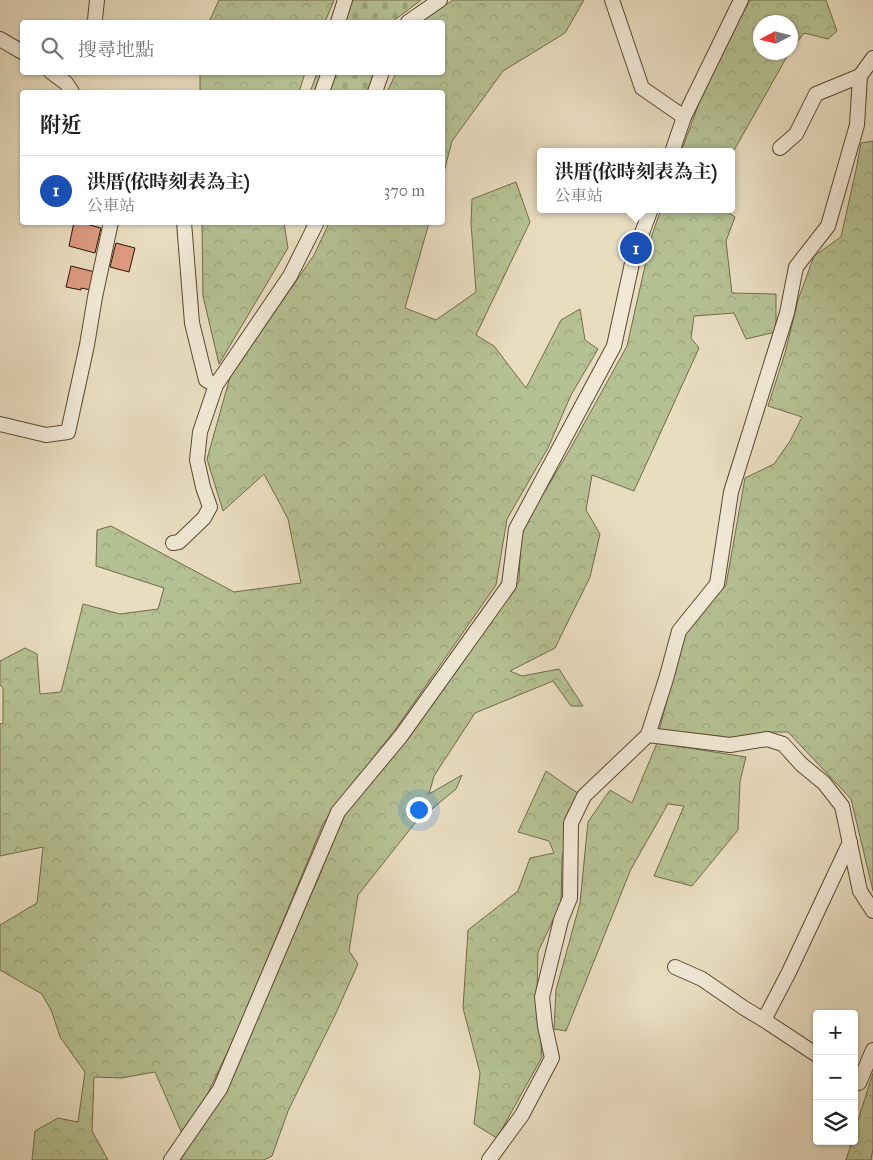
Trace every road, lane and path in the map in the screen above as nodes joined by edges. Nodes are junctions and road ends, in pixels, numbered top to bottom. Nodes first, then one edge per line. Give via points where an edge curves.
1 (97, 0) edge
2 (345, 0) edge
3 (440, 0) edge
4 (612, 0) edge
5 (741, 0) edge
6 (95, 20) edge
7 (339, 20) edge
8 (411, 20) edge
9 (0, 39) edge
10 (20, 51) edge
11 (873, 58) edge
12 (56, 75) edge
13 (328, 75) edge
14 (381, 75) edge
15 (860, 76) junction
16 (69, 83) edge
17 (323, 90) edge
18 (376, 90) edge
19 (684, 117) junction
20 (673, 148) edge
21 (780, 148) dead end
22 (649, 213) edge
23 (110, 225) edge
24 (184, 225) edge
25 (305, 225) edge
26 (315, 225) edge
27 (309, 237) junction
28 (216, 385) junction
29 (0, 424) edge
30 (173, 542) dead end
31 (648, 734) junction
32 (850, 842) junction
33 (873, 911) edge
34 (674, 967) dead end
35 (764, 1020) junction
36 (873, 1050) edge
37 (813, 1052) edge
38 (858, 1082) edge
39 (171, 1160) edge
40 (489, 1160) edge

1 - 6 street
2 - 7 street
3 - 8 street
4 - 19 street via 642,88
5 - 19 street
9 - 10 street
11 - 15 street
12 - 16 street
13 - 17 street
14 - 18 street
15 - 21 street via 816,94 796,134
15 - 31 street via 857,125 828,226 796,267 787,314 731,492 717,584 679,631
19 - 20 street
22 - 39 street via 634,254 614,346 516,529 509,585 401,736 338,812 220,1088
23 - 29 street via 68,432 46,435
24 - 28 street via 192,323 206,380
25 - 27 street
26 - 27 street
27 - 28 street via 290,276
28 - 30 street via 200,432 197,460 210,507 204,518 179,542
31 - 32 street via 730,745 768,739 783,744 824,783 842,806
31 - 40 street via 584,796 571,823 570,898 561,920 542,998 544,1026 552,1058 522,1115
32 - 33 street via 860,891
32 - 35 street
34 - 35 street via 702,979
35 - 37 street
36 - 38 street

